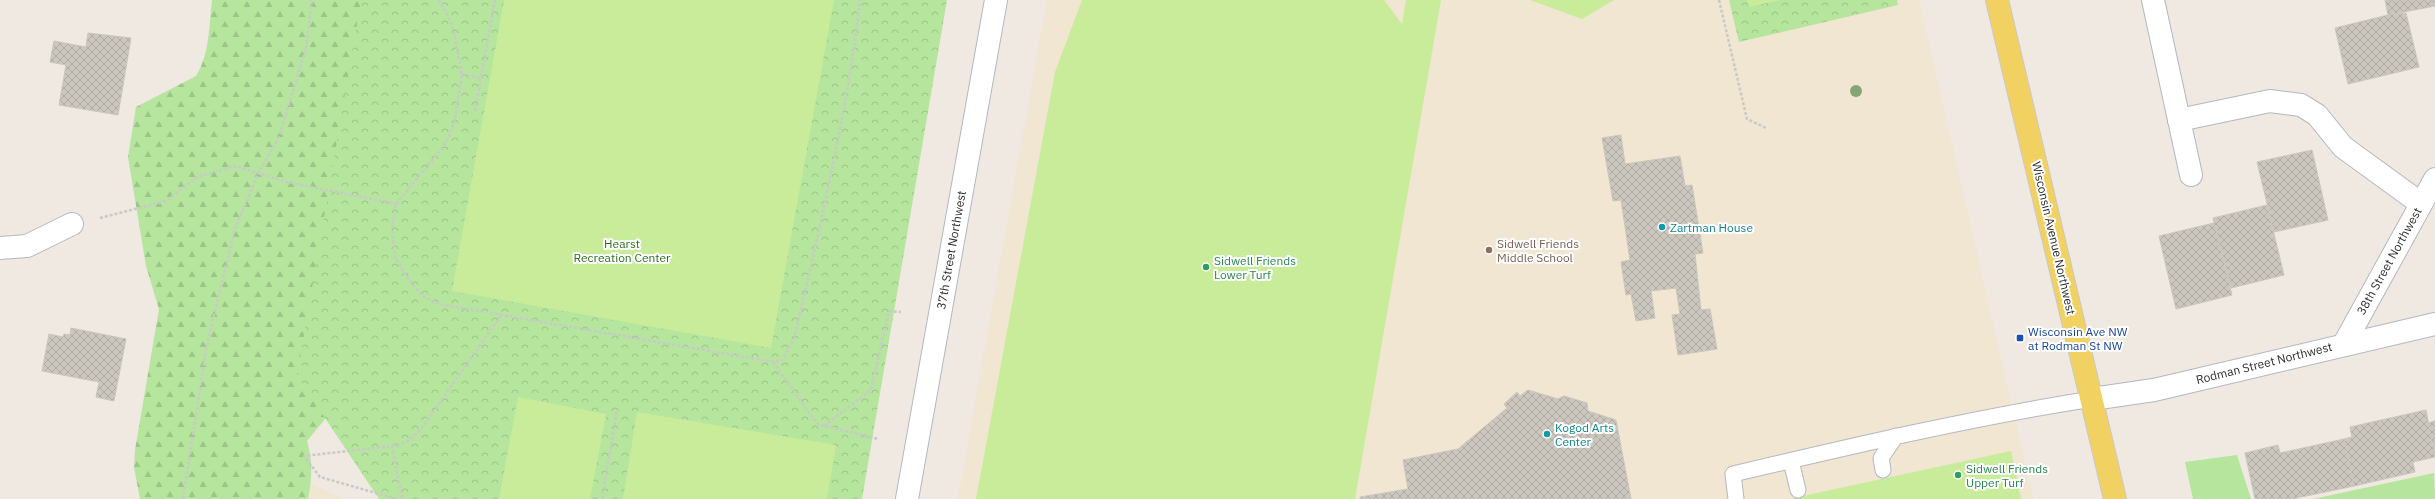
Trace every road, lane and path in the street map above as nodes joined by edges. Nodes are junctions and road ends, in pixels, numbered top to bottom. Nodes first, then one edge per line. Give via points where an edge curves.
1 (312, 0) edge
2 (439, 0) edge
3 (496, 0) edge
4 (860, 0) edge
5 (996, 0) edge
6 (1719, 0) edge
7 (1997, 0) edge
8 (2153, 0) edge
9 (462, 74) junction
10 (481, 78) junction
11 (475, 111) dead end
12 (2179, 120) junction
13 (1766, 128) dead end
14 (259, 172) junction
15 (2191, 176) dead end
16 (2435, 179) edge
17 (2420, 203) junction
18 (396, 204) junction
19 (72, 224) joint
20 (0, 248) edge
21 (901, 312) dead end
22 (501, 315) junction
23 (2435, 324) edge
24 (2344, 344) junction
25 (773, 362) junction
26 (2092, 399) junction
27 (616, 410) dead end
28 (824, 426) junction
29 (1896, 436) junction
30 (878, 439) dead end
31 (392, 446) junction
32 (1791, 461) junction
33 (1883, 470) dead end
34 (1798, 490) dead end
35 (183, 499) edge
36 (397, 499) edge
37 (402, 499) edge
38 (602, 499) edge
39 (907, 499) edge
40 (1736, 499) edge
41 (2115, 499) edge

1 - 14 path via 306,48 279,137
2 - 9 path via 452,24
3 - 10 path
4 - 25 path via 831,175 794,339 782,360
5 - 39 street, 37th Street Northwest
6 - 13 path via 1747,119
7 - 26 main road, Wisconsin Avenue Northwest
8 - 12 street
9 - 10 path
9 - 18 path via 455,120 449,137
10 - 11 path
12 - 15 street
12 - 17 street via 2270,101 2301,105 2317,115 2343,147
14 - 18 path via 287,182
14 - 19 path via 235,166 197,177 166,201
14 - 35 path via 234,229 208,344
16 - 17 street, 38th Street Northwest
17 - 24 street, 38th Street Northwest
18 - 22 path via 392,231 395,257 422,296 439,304
19 - 20 street via 27,246
21 - 28 path via 889,311 871,390
22 - 25 path
22 - 31 path via 422,428 408,441
23 - 24 street, Rodman Street Northwest
24 - 26 street, Rodman Street Northwest via 2154,390
25 - 28 path via 817,424
26 - 29 lane
26 - 41 main road, Wisconsin Avenue Northwest
27 - 38 path
28 - 30 path
29 - 32 lane
29 - 33 lane via 1881,458
31 - 36 path via 304,456 320,478
31 - 37 path
32 - 34 lane
32 - 40 lane via 1733,474

